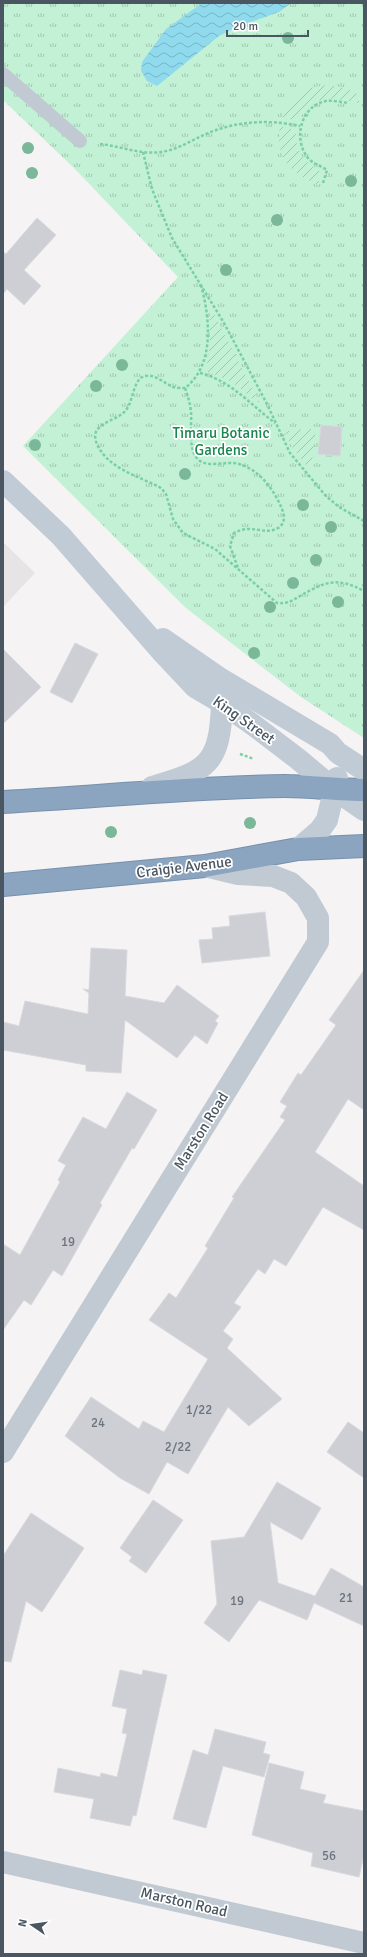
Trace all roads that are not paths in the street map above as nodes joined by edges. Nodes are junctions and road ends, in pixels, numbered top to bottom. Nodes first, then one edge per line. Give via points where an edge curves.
1 (3, 74) edge
2 (80, 141) road end
3 (3, 481) edge
4 (134, 619) junction
5 (222, 703) junction
6 (338, 753) junction
7 (364, 770) edge
8 (335, 790) junction
9 (364, 790) edge
10 (130, 794) junction
11 (3, 802) edge
12 (364, 810) edge
13 (364, 846) edge
14 (298, 849) junction
15 (205, 866) junction
16 (3, 885) edge
17 (3, 1452) edge
18 (3, 1862) edge
19 (364, 1943) edge

1 - 2 lane
3 - 4 main road, King Street via 61,536
4 - 5 main road, King Street via 195,687
4 - 6 main road, King Street via 221,679 330,744
5 - 8 main road, King Street
5 - 10 main road via 220,739 208,763 186,777
6 - 7 main road, King Street
6 - 8 main road
8 - 9 highway
8 - 10 highway via 286,786
8 - 12 main road, King Street
8 - 14 main road via 327,820 320,830
10 - 11 highway
13 - 14 highway, Craigie Avenue
14 - 15 highway, Craigie Avenue
15 - 16 highway, Craigie Avenue
15 - 17 street, Marston Road via 238,874 273,876 291,883 306,898 318,918 318,942
18 - 19 street, Marston Road

